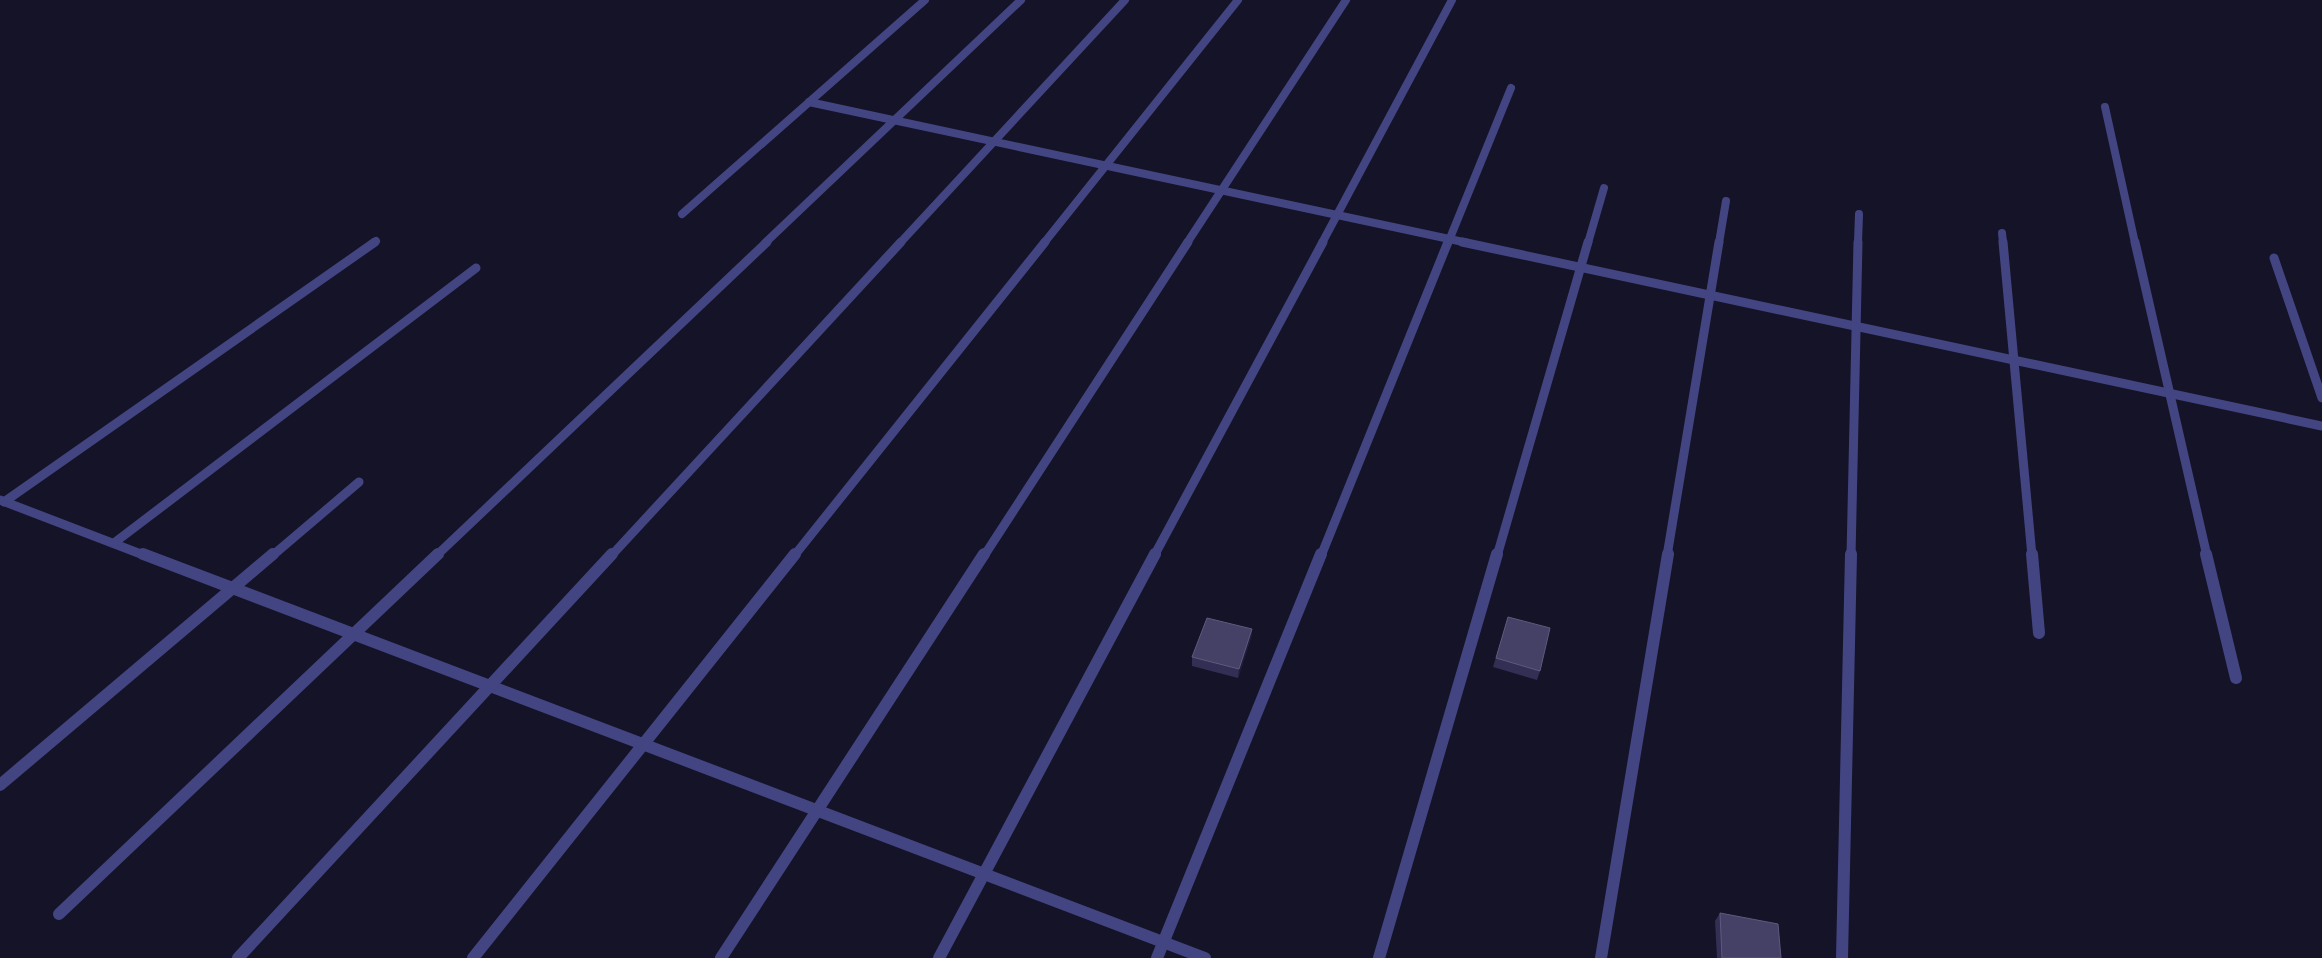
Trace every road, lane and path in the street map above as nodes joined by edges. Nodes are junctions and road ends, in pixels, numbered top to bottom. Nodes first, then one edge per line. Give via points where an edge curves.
1 (925, 0) edge
2 (1021, 0) edge
3 (1125, 0) edge
4 (1238, 0) edge
5 (1346, 0) edge
6 (1452, 0) edge
7 (1511, 88) dead end
8 (809, 102) junction
9 (2105, 107) dead end
10 (894, 120) junction
11 (993, 141) junction
12 (1105, 165) junction
13 (1604, 188) dead end
14 (1221, 190) junction
15 (1726, 201) dead end
16 (682, 214) dead end
17 (1859, 214) dead end
18 (1337, 215) junction
19 (2002, 232) dead end
20 (1451, 239) junction
21 (376, 241) dead end
22 (2274, 258) dead end
23 (1581, 267) junction
24 (476, 268) dead end
25 (1712, 296) junction
26 (1856, 326) junction
27 (2013, 359) junction
28 (2168, 393) junction
29 (2322, 398) edge
30 (2322, 426) edge
31 (359, 482) dead end
32 (2, 501) edge
33 (114, 543) junction
34 (233, 589) junction
35 (2039, 633) dead end
36 (354, 634) junction
37 (2236, 678) dead end
38 (491, 687) junction
39 (642, 744) junction
40 (0, 786) edge
41 (817, 811) junction
42 (983, 874) junction
43 (59, 914) dead end
44 (1164, 942) junction
45 (238, 958) edge
46 (473, 958) edge
47 (721, 958) edge
48 (939, 958) edge
49 (1157, 958) edge
50 (1206, 958) edge
51 (1379, 958) edge
52 (1601, 958) edge
53 (1842, 958) edge

1 - 8 street
2 - 10 street
3 - 11 street
4 - 12 street
5 - 14 street
6 - 18 street
7 - 20 street
8 - 10 street
8 - 16 street
9 - 28 street
10 - 11 street
10 - 36 street
11 - 12 street
11 - 38 street
12 - 14 street
12 - 39 street
13 - 23 street
14 - 18 street
14 - 41 street
15 - 25 street
17 - 26 street
18 - 20 street
18 - 42 street
19 - 27 street
20 - 23 street
20 - 44 street
21 - 32 street
22 - 29 street
23 - 25 street
23 - 51 street
24 - 33 street
25 - 26 street
25 - 52 street
26 - 27 street
26 - 53 street
27 - 28 street
27 - 35 street
28 - 30 street
28 - 37 street
31 - 34 street
32 - 33 street
33 - 34 street
34 - 36 street
34 - 40 street
36 - 38 street
36 - 43 street
38 - 39 street
38 - 45 street
39 - 41 street
39 - 46 street
41 - 42 street
41 - 47 street
42 - 44 street
42 - 48 street
44 - 49 street
44 - 50 street

